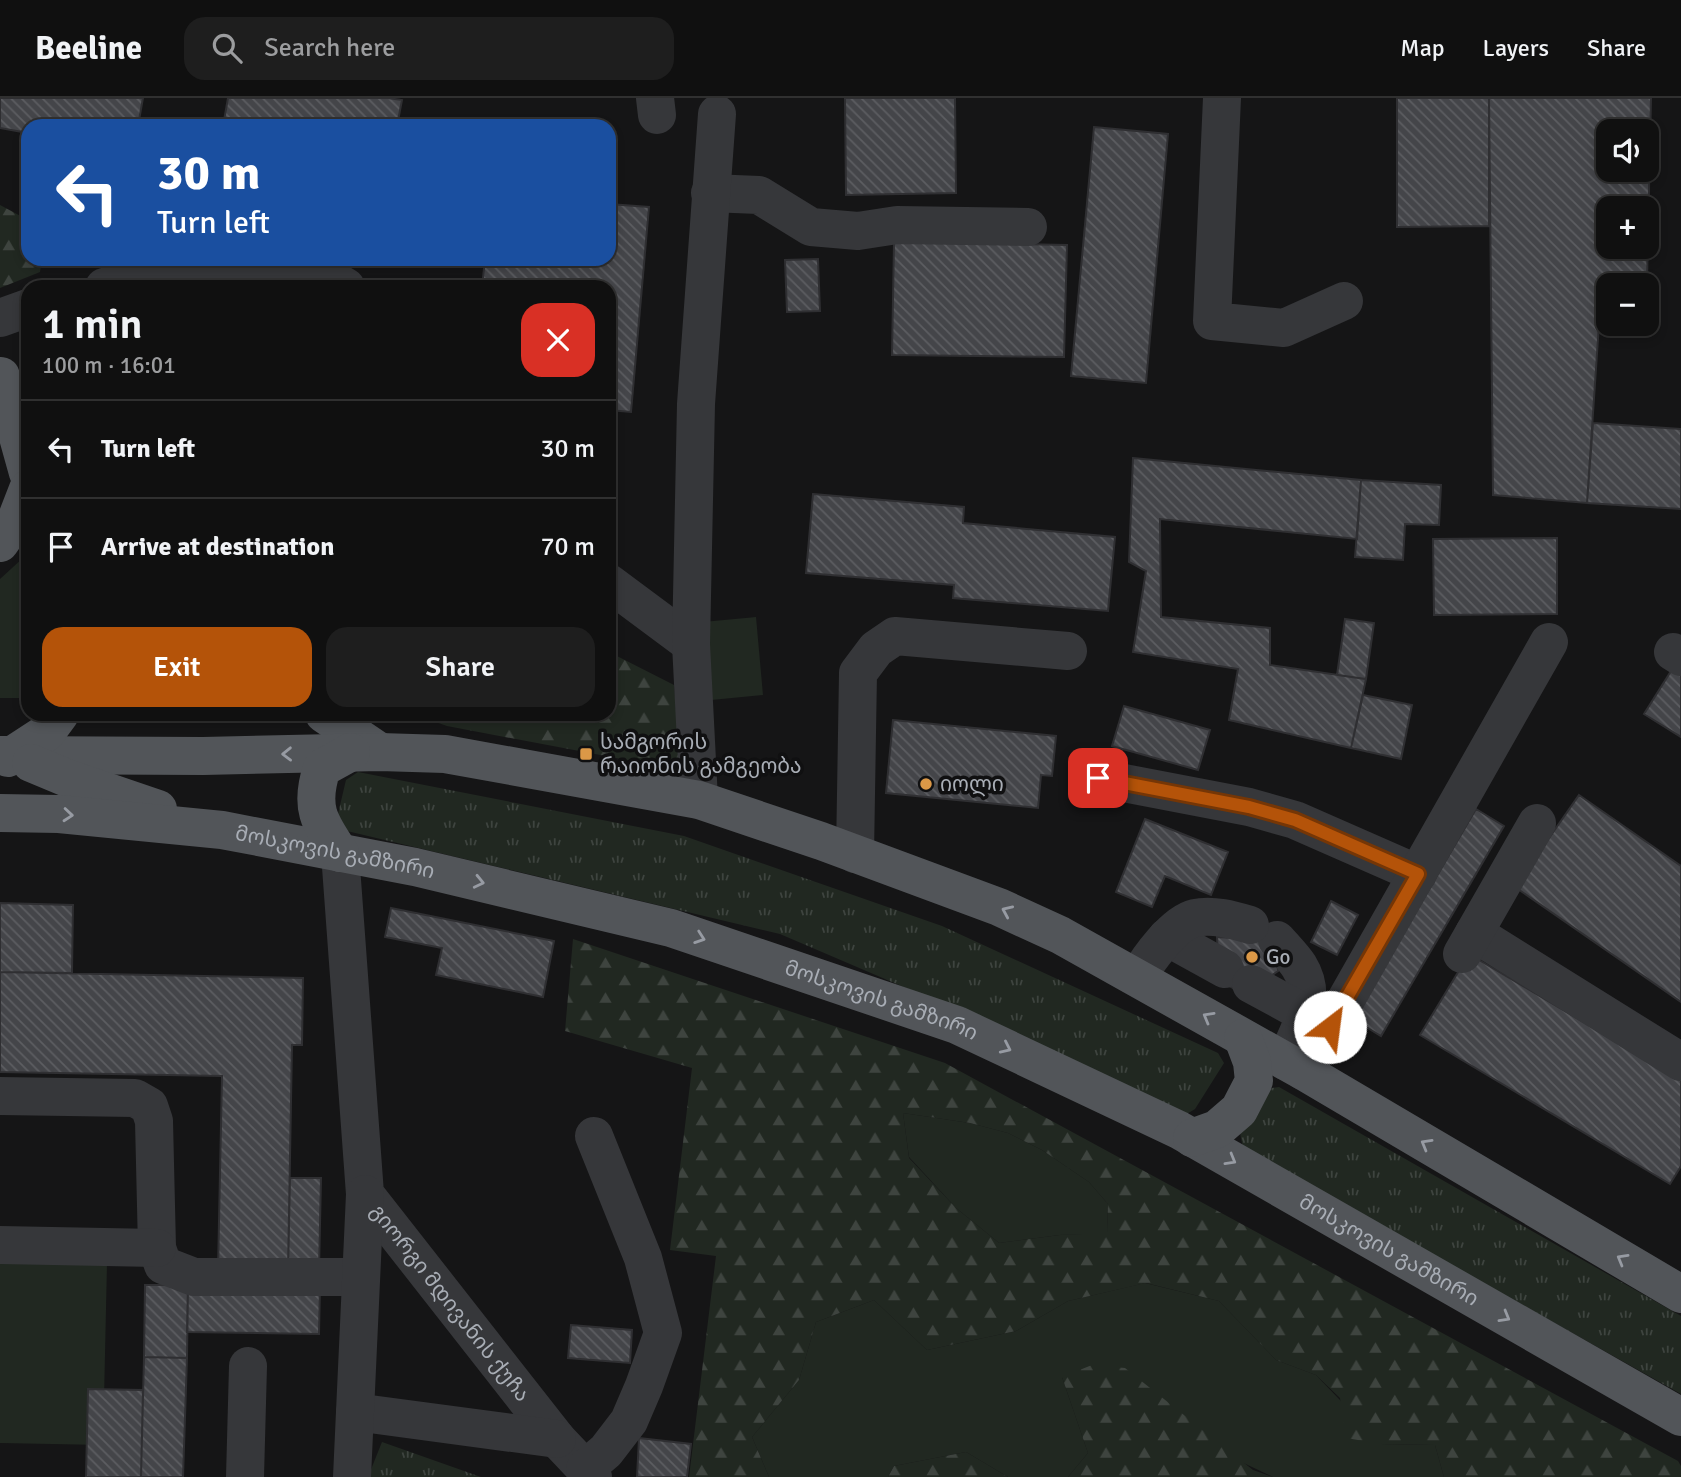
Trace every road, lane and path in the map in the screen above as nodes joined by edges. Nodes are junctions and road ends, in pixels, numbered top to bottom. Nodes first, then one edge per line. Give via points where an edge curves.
1 (1222, 98) edge
2 (717, 114) dead end
3 (710, 193) junction
4 (1028, 227) dead end
5 (197, 266) edge
6 (234, 266) edge
7 (132, 280) edge
8 (317, 280) edge
9 (1344, 301) dead end
10 (21, 310) edge
11 (0, 318) edge
12 (0, 375) edge
13 (21, 401) edge
14 (21, 448) edge
15 (21, 507) edge
16 (0, 543) edge
17 (616, 588) edge
18 (1549, 642) dead end
19 (691, 643) junction
20 (1068, 651) dead end
21 (55, 721) edge
22 (332, 721) edge
23 (365, 752) junction
24 (3, 756) edge
25 (1098, 778) dead end
26 (699, 800) junction
27 (0, 813) edge
28 (1537, 823) dead end
29 (222, 830) junction
30 (341, 853) junction
31 (855, 854) junction
32 (1418, 874) junction
33 (1167, 937) junction
34 (1138, 978) junction
35 (1306, 1014) junction
36 (1243, 1038) junction
37 (1681, 1062) edge
38 (1294, 1066) junction
39 (0, 1096) edge
40 (594, 1136) dead end
41 (1192, 1138) junction
42 (365, 1194) junction
43 (0, 1245) edge
44 (157, 1248) junction
45 (360, 1277) junction
46 (1681, 1294) edge
47 (248, 1366) dead end
48 (355, 1412) junction
49 (1681, 1417) edge
50 (557, 1439) junction
51 (589, 1473) edge
52 (245, 1477) edge
53 (352, 1477) edge

1 - 9 street via 1212,321 1284,328
2 - 3 street
3 - 4 street via 759,195 811,227 858,232 897,225
3 - 19 street via 696,404
5 - 7 street
6 - 8 street
10 - 11 street
12 - 13 main road
12 - 14 main road
15 - 16 main road
17 - 19 street
18 - 32 street
19 - 26 street
20 - 31 street via 895,636 876,649 858,673
21 - 24 main road via 46,733
22 - 23 main road
23 -> 24 main road
23 - 26 main road via 444,754
23 - 30 main road via 321,768 316,787 315,808 322,827
24 - 29 main road
25 - 32 street via 1295,820
26 - 31 main road
27 -> 29 main road, მოსკოვის გამზირი via 59,814
28 - 37 street via 1468,944
29 - 30 main road, მოსკოვის გამზირი
30 -> 41 main road, მოსკოვის გამზირი via 671,928 957,1025
30 - 42 street, გიორგი მდივანის ქუჩა
34 -> 31 main road via 999,907
32 - 38 street via 1318,1049
33 - 34 street
33 - 35 street
33 - 35 street via 1194,918 1223,918 1264,932 1299,967 1309,990
36 -> 34 main road
35 - 38 street
36 - 38 main road
36 - 41 main road via 1254,1081 1239,1110 1217,1129
46 -> 38 main road
39 - 44 street via 135,1098 149,1107 155,1121
40 - 51 street via 643,1258 663,1333 629,1421
41 -> 49 main road, მოსკოვის გამზირი
42 - 45 street
42 - 50 street, გიორგი მდივანის ქუჩა
43 - 44 street
44 - 45 street via 163,1265 194,1277
45 - 48 street
47 - 52 street
48 - 50 street
48 - 53 street
50 - 51 street, გიორგი მდივანის ქუჩა

